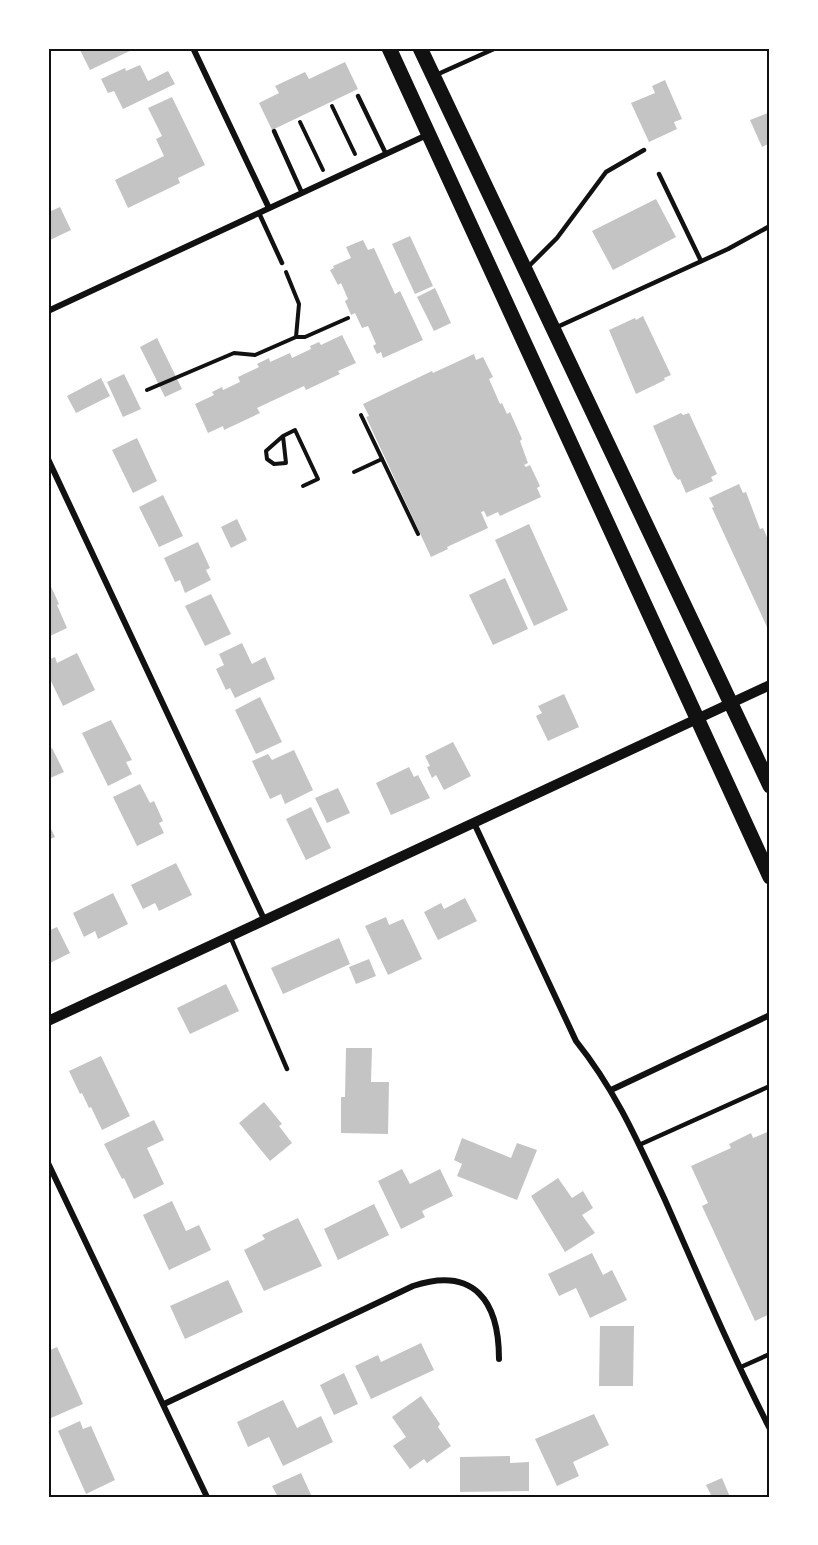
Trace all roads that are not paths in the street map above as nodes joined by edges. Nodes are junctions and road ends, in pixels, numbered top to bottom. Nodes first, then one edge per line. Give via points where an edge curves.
1 (193, 48) edge
2 (389, 48) edge
3 (420, 48) edge
4 (496, 48) edge
5 (434, 76) junction
6 (358, 96) dead end
7 (274, 131) dead end
8 (429, 134) junction
9 (644, 150) dead end
10 (386, 154) junction
11 (659, 174) dead end
12 (302, 193) junction
13 (269, 208) junction
14 (259, 213) junction
15 (770, 226) edge
16 (701, 261) junction
17 (282, 263) road end
18 (525, 270) junction
19 (48, 311) edge
20 (552, 329) junction
21 (48, 459) edge
22 (770, 685) edge
23 (731, 704) junction
24 (698, 720) junction
25 (770, 786) edge
26 (474, 823) junction
27 (770, 877) edge
28 (264, 919) junction
29 (230, 936) junction
30 (770, 1015) edge
31 (48, 1021) edge
32 (287, 1069) dead end
33 (770, 1086) edge
34 (611, 1090) junction
35 (639, 1145) junction
36 (48, 1163) edge
37 (770, 1354) edge
38 (499, 1359) dead end
39 (741, 1367) junction
40 (164, 1404) junction
41 (770, 1430) edge
42 (207, 1497) edge

1 - 13 street
2 - 8 main road
3 - 5 main road
4 - 5 lane
5 - 18 main road
6 - 10 lane
7 - 12 lane
8 - 10 street
8 - 24 main road
9 - 18 lane via 606,172 556,238
10 - 12 street
11 - 16 lane
12 - 13 street
13 - 14 street
14 - 17 lane
14 - 19 street
15 - 16 lane
16 - 20 lane
18 - 20 main road
20 - 23 main road
21 - 28 street
22 - 23 street
23 - 24 street
23 - 25 main road
24 - 26 street
24 - 27 main road
26 - 28 street
26 - 34 street via 576,1041
28 - 29 street
29 - 31 street
29 - 32 lane
30 - 34 street
33 - 35 lane
34 - 35 street
35 - 39 street
36 - 40 street
37 - 39 lane
38 - 40 street via 498,1329 483,1300 465,1284 452,1279 436,1280 412,1286
39 - 41 street
40 - 42 street

